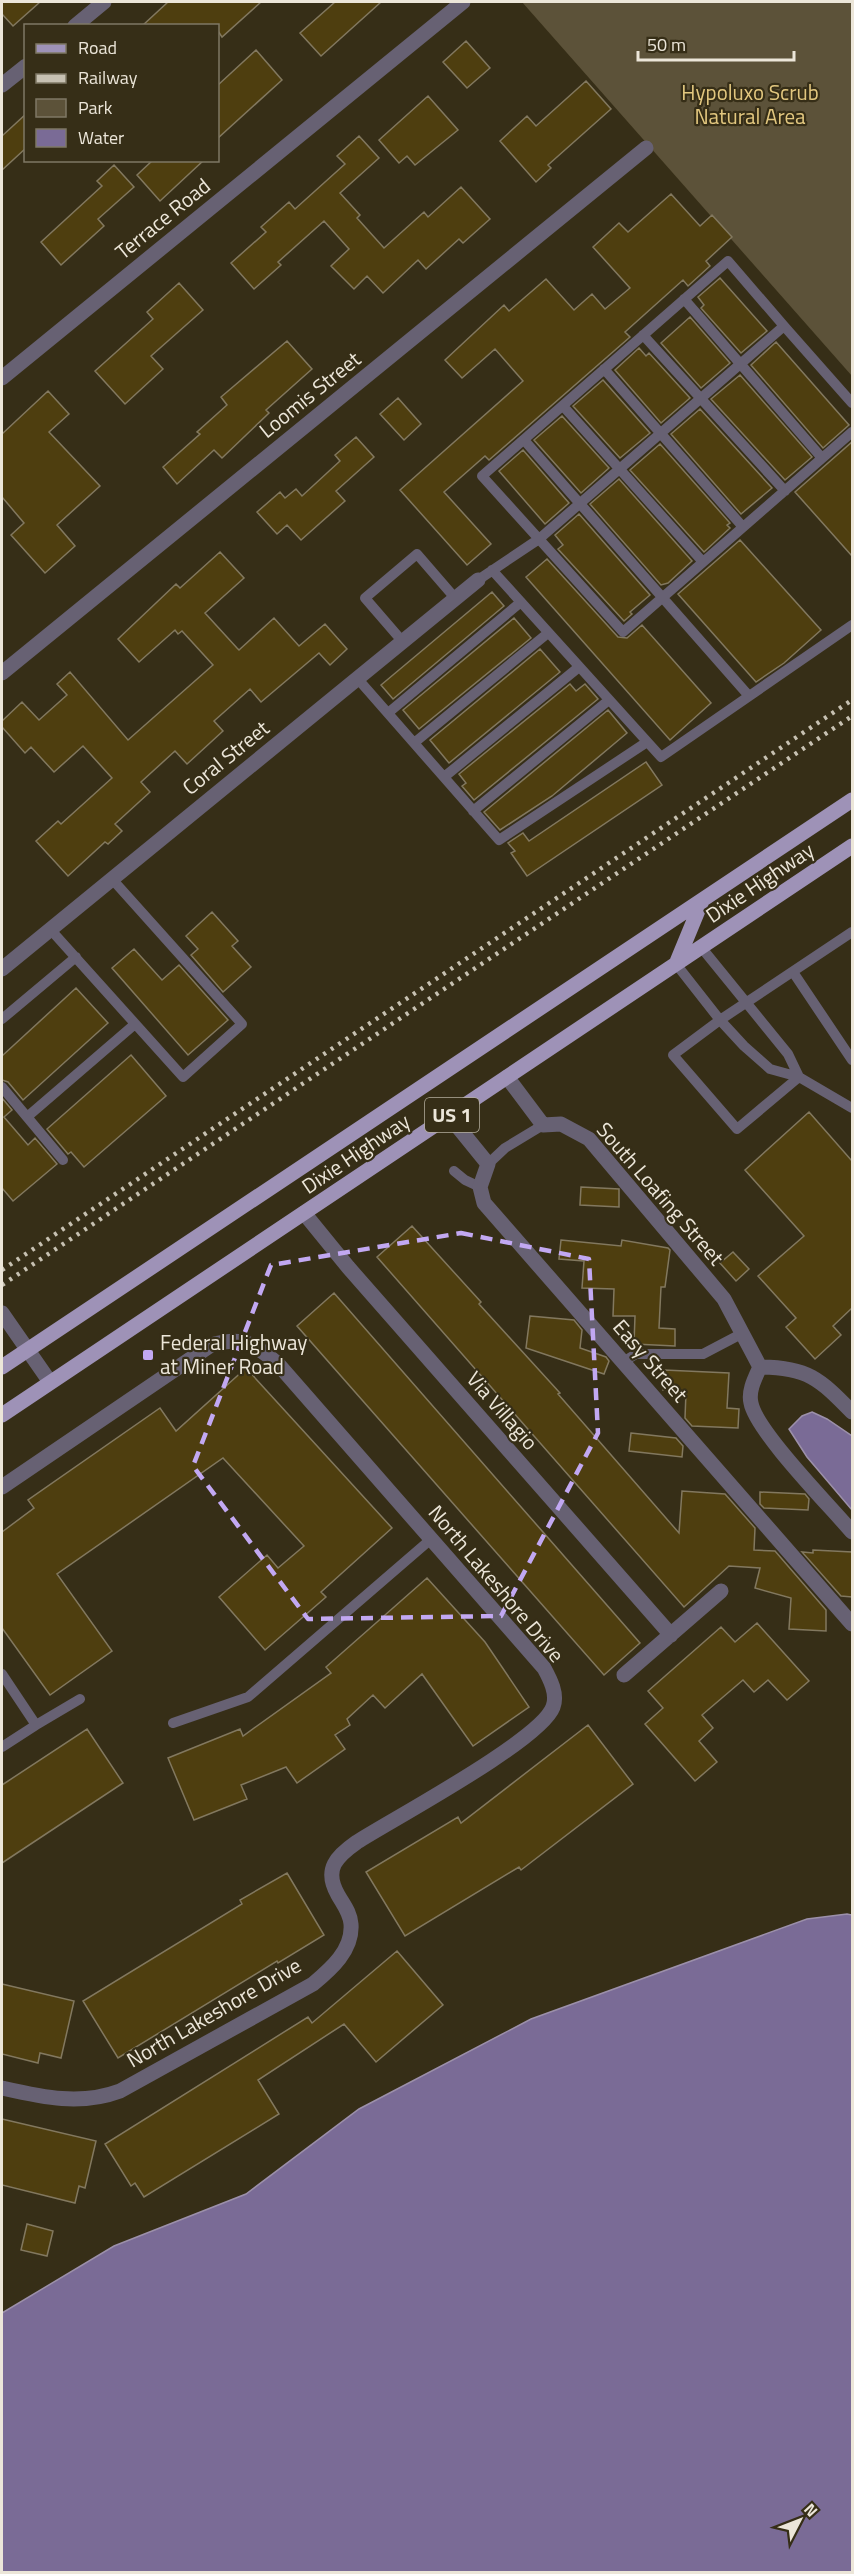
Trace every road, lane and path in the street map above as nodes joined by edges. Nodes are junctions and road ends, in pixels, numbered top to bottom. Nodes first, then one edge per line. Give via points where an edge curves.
1 (104, 2) edge
2 (463, 2) edge
3 (77, 24) edge
4 (24, 68) edge
5 (2, 85) edge
6 (646, 148) dead end
7 (684, 299) junction
8 (784, 326) junction
9 (643, 335) junction
10 (740, 364) junction
11 (604, 369) junction
12 (2, 378) edge
13 (701, 399) junction
14 (852, 404) edge
15 (562, 406) junction
16 (852, 432) edge
17 (661, 433) junction
18 (524, 440) junction
19 (822, 458) junction
20 (620, 469) junction
21 (785, 491) junction
22 (580, 503) junction
23 (743, 527) junction
24 (539, 539) junction
25 (703, 562) junction
26 (492, 570) junction
27 (478, 579) joint
28 (662, 597) junction
29 (455, 598) junction
30 (521, 602) junction
31 (852, 625) edge
32 (548, 633) junction
33 (403, 642) junction
34 (579, 667) junction
35 (2, 673) edge
36 (357, 678) junction
37 (749, 696) junction
38 (609, 700) junction
39 (388, 713) junction
40 (414, 742) junction
41 (647, 742) junction
42 (444, 777) junction
43 (852, 800) edge
44 (473, 811) junction
45 (852, 846) edge
46 (112, 879) junction
47 (702, 902) junction
48 (50, 929) junction
49 (852, 932) edge
50 (701, 947) junction
51 (76, 957) junction
52 (676, 964) junction
53 (2, 969) edge
54 (794, 972) junction
55 (745, 1004) junction
56 (2, 1019) edge
57 (720, 1020) junction
58 (135, 1024) junction
59 (852, 1060) edge
60 (507, 1077) junction
61 (799, 1077) junction
62 (2, 1087) edge
63 (852, 1108) edge
64 (449, 1116) junction
65 (27, 1118) junction
66 (543, 1125) junction
67 (63, 1160) dead end
68 (488, 1164) junction
69 (454, 1171) dead end
70 (480, 1187) junction
71 (304, 1213) junction
72 (2, 1313) edge
73 (743, 1333) junction
74 (28, 1350) junction
75 (623, 1362) junction
76 (2, 1367) edge
77 (760, 1367) junction
78 (50, 1382) junction
79 (852, 1412) edge
80 (2, 1415) edge
81 (2, 1487) edge
82 (852, 1532) edge
83 (430, 1540) junction
84 (721, 1592) dead end
85 (852, 1624) edge
86 (671, 1635) junction
87 (2, 1674) edge
88 (624, 1676) dead end
89 (80, 1699) dead end
90 (173, 1723) dead end
91 (36, 1725) junction
92 (2, 1747) edge
93 (2, 2088) edge

1 - 3 street
2 - 12 street, Terrace Road
4 - 5 street
6 - 35 street, Loomis Street
7 - 8 lane via 728,261
7 - 9 lane
7 - 10 lane
8 - 10 lane
8 - 14 lane
9 - 11 lane
9 - 13 lane
10 - 13 lane
10 - 19 lane
11 - 15 lane
11 - 17 lane
13 - 17 lane
13 - 21 lane
15 - 18 lane
15 - 20 lane
16 - 19 lane
17 - 20 lane
17 - 23 lane
18 - 22 lane
18 - 24 lane via 482,476
19 - 21 lane
20 - 22 lane
20 - 25 lane
21 - 23 lane
22 - 24 lane
22 - 28 lane
23 - 25 lane
24 - 26 lane
24 - 28 lane via 623,632
25 - 28 lane
26 - 27 lane
26 - 30 lane
27 - 29 street, Coral Street
28 - 37 lane
29 - 33 street, Coral Street
29 - 33 lane via 417,554 365,598
30 - 32 lane
30 - 39 lane
31 - 37 lane
32 - 34 lane
32 - 40 lane
33 - 36 street, Coral Street
34 - 38 lane
34 - 42 lane
36 - 39 lane
36 - 46 street, Coral Street
37 - 41 lane via 661,757
38 - 41 lane
38 - 44 lane
39 - 40 lane
40 - 42 lane
41 - 44 lane via 499,840
42 - 44 lane
43 - 47 main road, Dixie Highway / US 1
45 - 50 main road, Dixie Highway / US 1
46 - 48 street, Coral Street
46 - 58 lane via 242,1024 183,1077
47 - 52 main road
47 - 74 main road, Dixie Highway / US 1
48 - 51 lane
48 - 53 street, Coral Street
49 - 54 lane
50 - 52 main road, Dixie Highway / US 1
50 - 55 lane
51 - 56 lane
51 - 58 lane
52 - 57 lane
52 - 60 main road, Dixie Highway / US 1
54 - 55 lane
54 - 59 lane
55 - 57 lane
55 - 61 lane via 788,1054
57 - 61 lane via 770,1069
57 - 61 lane via 673,1055 737,1129
58 - 65 lane
60 - 64 main road, Dixie Highway / US 1
60 - 66 street
61 - 63 lane
62 - 65 lane
64 - 68 street
64 - 71 main road, Dixie Highway / US 1
65 - 67 lane
66 - 68 lane via 505,1148
66 - 73 street, South Loafing Street via 561,1124 589,1139 724,1299
68 - 70 street
69 - 70 lane
70 - 75 street, Easy Street via 484,1203
71 - 78 main road, Dixie Highway / US 1
71 - 86 street, Via Villagio
72 - 74 street
73 - 75 lane via 703,1354 636,1354
73 - 77 street, South Loafing Street
74 - 76 main road, Dixie Highway / US 1
74 - 78 street
75 - 85 street, Easy Street
77 - 79 street via 803,1371 828,1388
77 - 82 street via 752,1383 751,1403 766,1432
78 - 80 main road, Dixie Highway / US 1
81 - 83 street, North Lakeshore Drive via 211,1345 231,1340 256,1346 278,1364
83 - 90 lane via 248,1697
83 - 93 street, North Lakeshore Drive via 544,1668 554,1687 554,1706 540,1726 512,1748 338,1856 332,1880 348,1911 350,1935 346,1949 313,1984 102,2098 71,2101
84 - 86 street
86 - 88 street
87 - 91 lane
89 - 91 lane
91 - 92 lane

